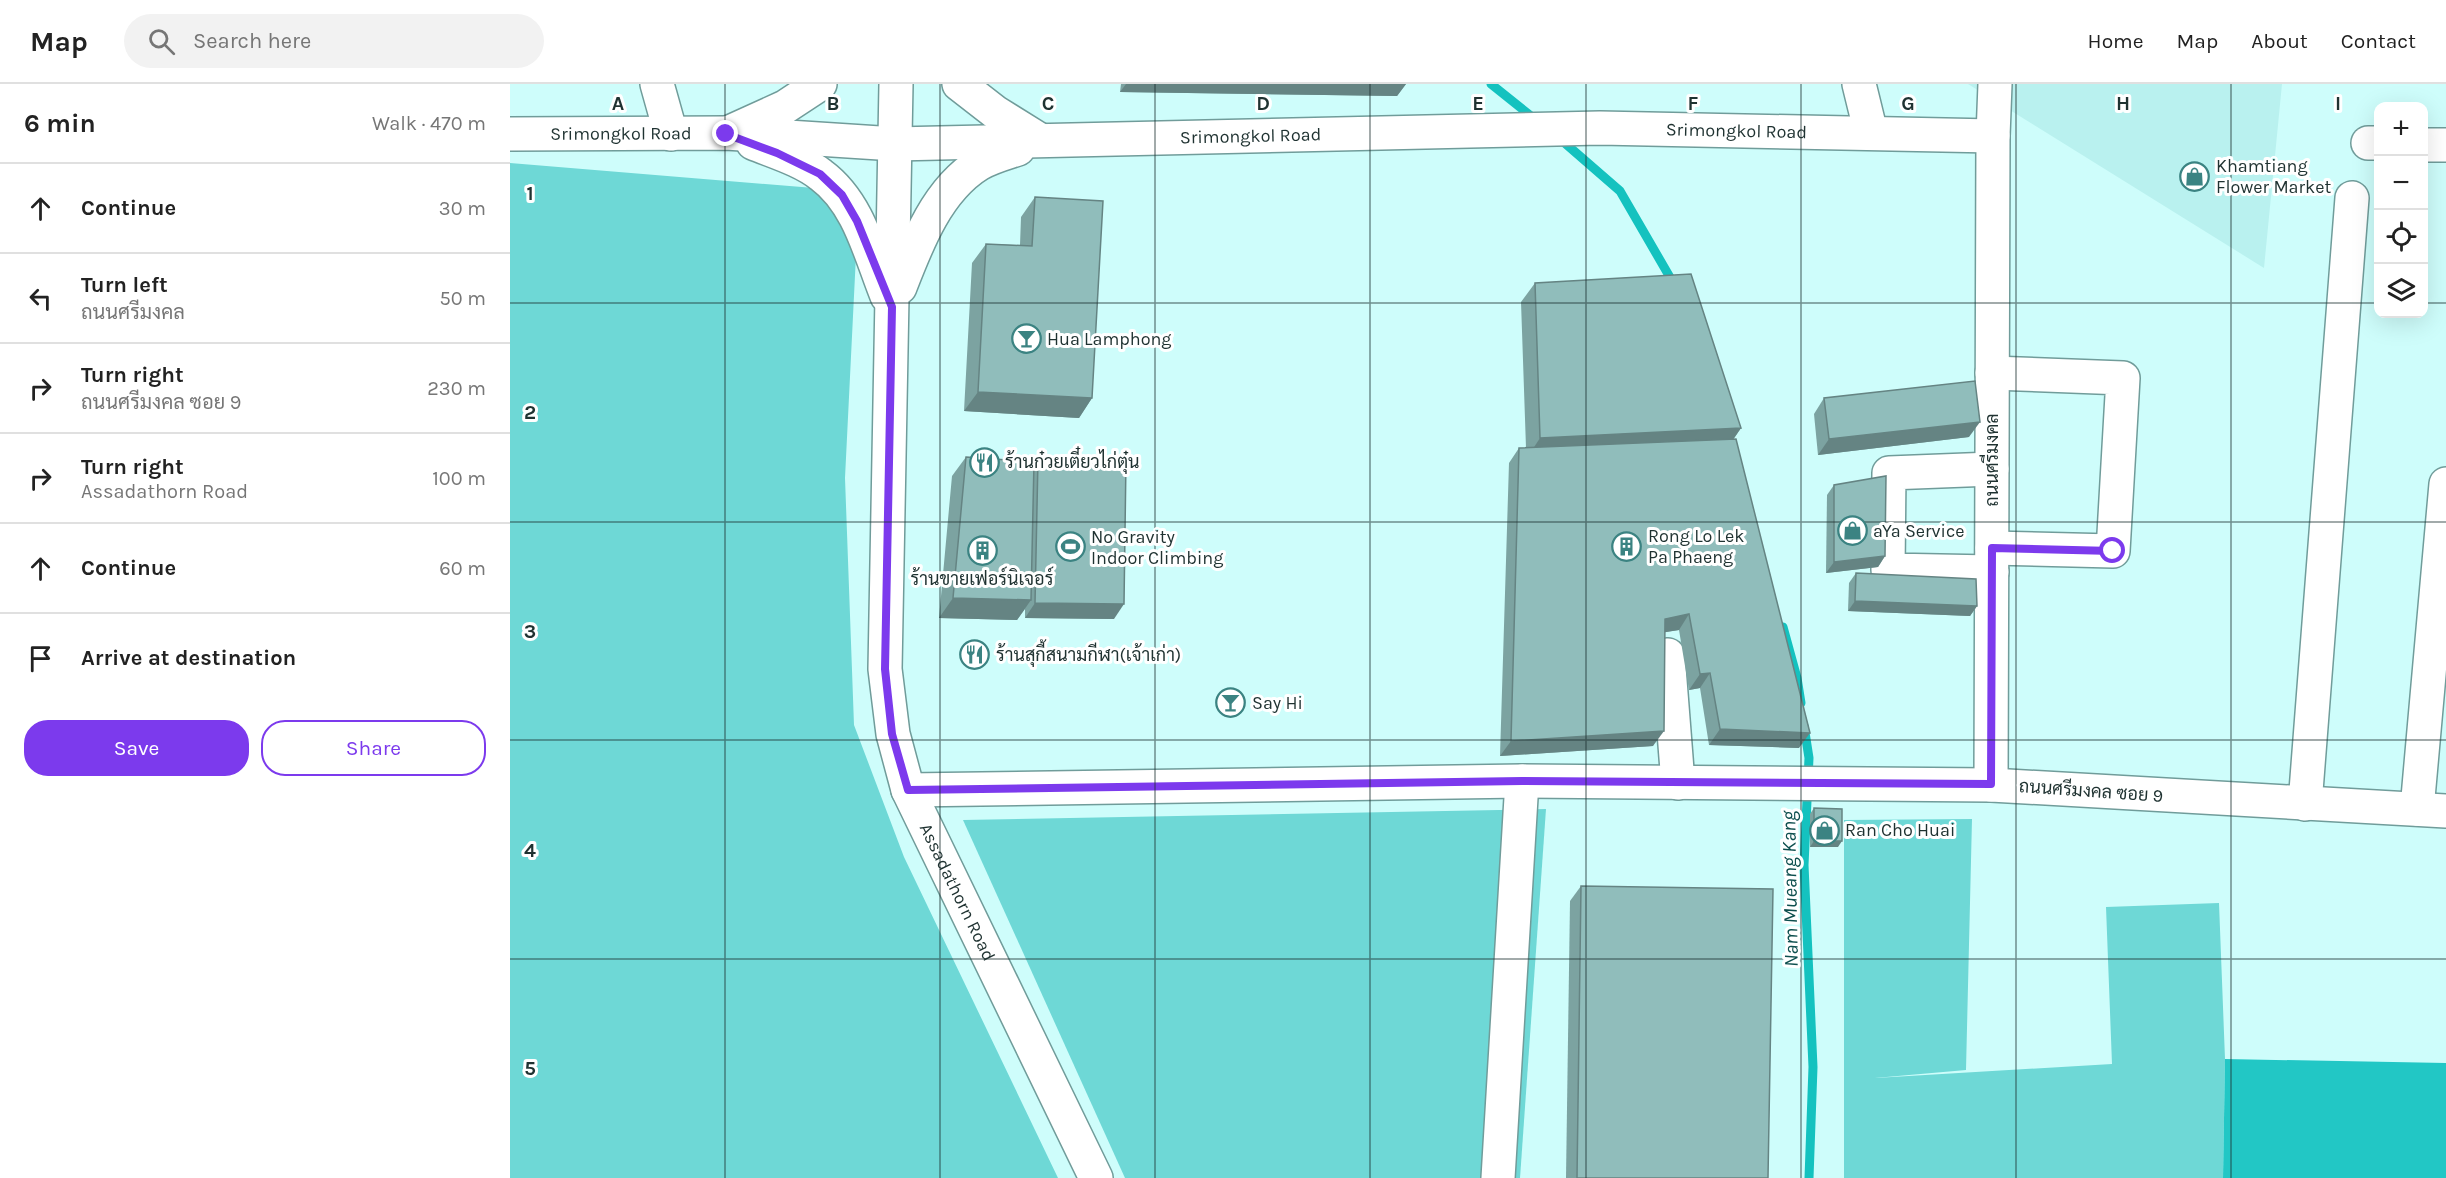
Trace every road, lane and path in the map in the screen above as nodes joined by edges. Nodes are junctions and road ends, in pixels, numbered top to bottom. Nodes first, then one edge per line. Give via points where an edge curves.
1 (657, 84) edge
2 (820, 84) edge
3 (896, 84) edge
4 (959, 84) edge
5 (1859, 84) edge
6 (1995, 84) edge
7 (1871, 133) junction
8 (510, 134) edge
9 (671, 134) junction
10 (726, 134) junction
11 (1993, 136) junction
12 (1040, 140) junction
13 (895, 144) junction
14 (2428, 145) edge
15 (2446, 145) edge
16 (2352, 198) dead end
17 (892, 307) junction
18 (1992, 373) junction
19 (1992, 469) junction
20 (2446, 483) edge
21 (1992, 560) junction
22 (1668, 655) dead end
23 (1522, 781) junction
24 (1678, 783) junction
25 (1991, 784) junction
26 (908, 790) junction
27 (2304, 804) junction
28 (2432, 810) edge
29 (1096, 1178) edge
30 (1498, 1178) edge

1 - 9 street
2 - 10 street via 785,107
3 - 13 street, Assadathorn Road
4 - 12 street
5 - 7 street
6 - 11 street, ถนนศรีมงคล
7 - 11 street, Srimongkol Road
7 - 12 street, Srimongkol Road via 1600,128
8 - 9 street, Srimongkol Road
9 - 10 street, Srimongkol Road
10 - 13 street, Srimongkol Road
10 - 17 street via 820,174 842,195 857,221
11 - 18 street, ถนนศรีมงคล
12 - 13 street, Srimongkol Road
12 - 17 street via 980,164 949,189 916,245
13 - 17 street, Assadathorn Road
14 - 15 street
16 - 27 street
17 - 26 street, Assadathorn Road via 885,669 892,734
18 - 19 street, ถนนศรีมงคล
18 - 21 street via 2123,378 2113,551
19 - 21 street, ถนนศรีมงคล
19 - 21 street via 1888,473 1888,570
20 - 28 street
21 - 25 street, ถนนศรีมงคล
22 - 24 street
23 - 24 street, ถนนศรีมงคล ซอย 9
23 - 26 street, ถนนศรีมงคล ซอย 9
23 - 30 street
24 - 25 street, ถนนศรีมงคล ซอย 9
25 - 27 street, ถนนศรีมงคล ซอย 9
26 - 29 street, Assadathorn Road
27 - 28 street, ถนนศรีมงคล ซอย 9

